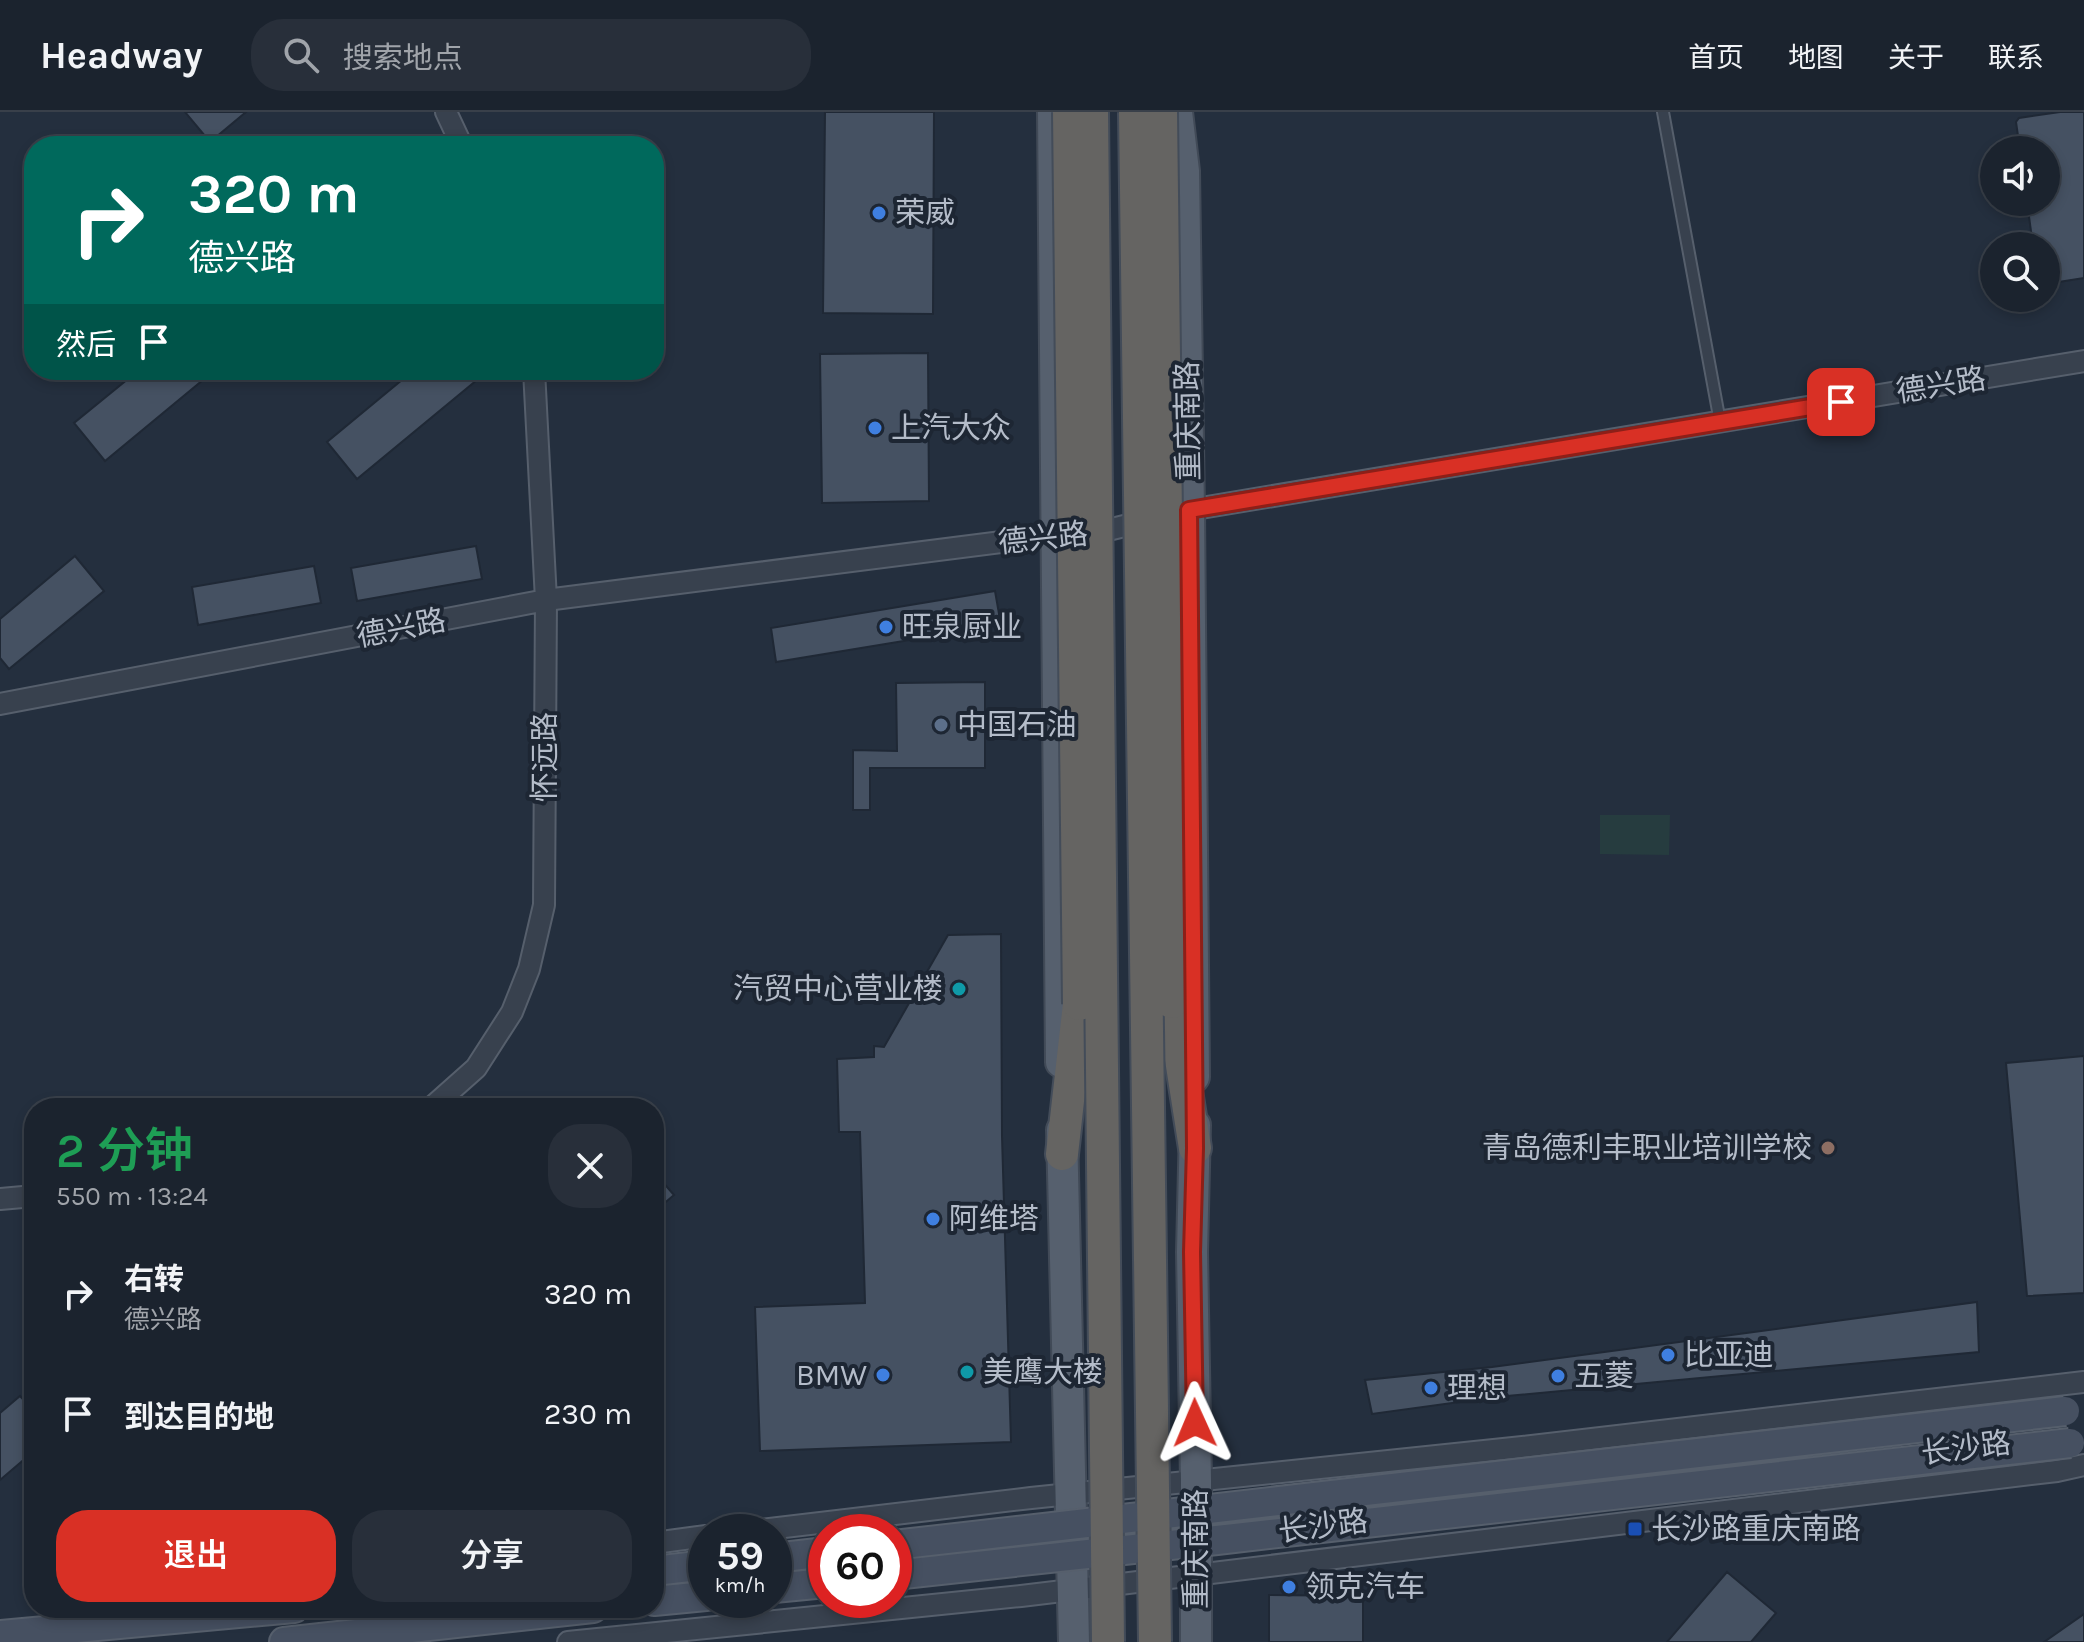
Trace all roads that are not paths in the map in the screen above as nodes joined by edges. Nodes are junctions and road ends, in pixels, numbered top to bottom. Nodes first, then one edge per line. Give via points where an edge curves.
1 (446, 112) edge
2 (1053, 112) edge
3 (1069, 112) edge
4 (1092, 112) edge
5 (1135, 112) edge
6 (1161, 112) edge
7 (1177, 112) edge
8 (1663, 112) edge
9 (457, 136) edge
10 (2084, 361) edge
11 (535, 380) edge
12 (1720, 422) junction
13 (1189, 510) junction
14 (1056, 535) junction
15 (546, 600) junction
16 (0, 704) edge
17 (442, 1098) edge
18 (1195, 1148) junction
19 (1062, 1154) junction
20 (24, 1197) edge
21 (0, 1199) edge
22 (2084, 1382) edge
23 (2075, 1410) edge
24 (2079, 1450) edge
25 (1196, 1481) junction
26 (1071, 1494) junction
27 (792, 1526) edge
28 (688, 1538) edge
29 (664, 1542) edge
30 (912, 1543) edge
31 (688, 1567) edge
32 (664, 1570) edge
33 (912, 1573) edge
34 (1196, 1575) junction
35 (1073, 1589) junction
36 (688, 1598) edge
37 (664, 1600) edge
38 (159, 1618) edge
39 (191, 1618) edge
40 (504, 1618) edge
41 (129, 1624) junction
42 (0, 1635) edge
43 (284, 1642) edge
44 (568, 1642) edge
45 (1074, 1642) edge
46 (1108, 1642) edge
47 (1155, 1642) edge
48 (1196, 1642) edge

1 - 9 street
2 - 14 main road
3 - 19 highway, bridge via 1079,1004
4 - 46 highway, bridge
5 - 47 highway, bridge
6 - 18 highway, bridge via 1172,1002
7 - 13 main road, 重庆南路 via 1184,171
8 - 12 lane
10 - 12 street, 德兴路
11 - 15 street, 怀远路
12 - 13 street, 德兴路
13 - 14 street, 德兴路 via 1108,530
13 - 18 main road, 重庆南路
14 - 15 street, 德兴路
14 - 19 main road
15 - 16 street, 德兴路
15 - 17 street, 怀远路 via 544,905 512,1012 476,1068
18 - 25 main road, 重庆南路
19 - 26 main road
20 - 21 street
22 - 25 street, 长沙路
23 - 30 main road, 长沙路, bridge
24 - 33 main road, 长沙路, bridge
24 - 34 street, 长沙路 via 2057,1471
25 - 26 street, 长沙路
25 - 34 main road, 重庆南路
26 - 27 street, 长沙路
26 - 35 main road
28 - 29 street
31 - 32 main road
34 - 35 street, 长沙路
34 - 48 main road, 重庆南路
35 - 44 street, 长沙路
35 - 45 main road
36 - 37 main road
38 - 41 street
39 - 41 main road
40 - 43 main road
41 - 42 main road

